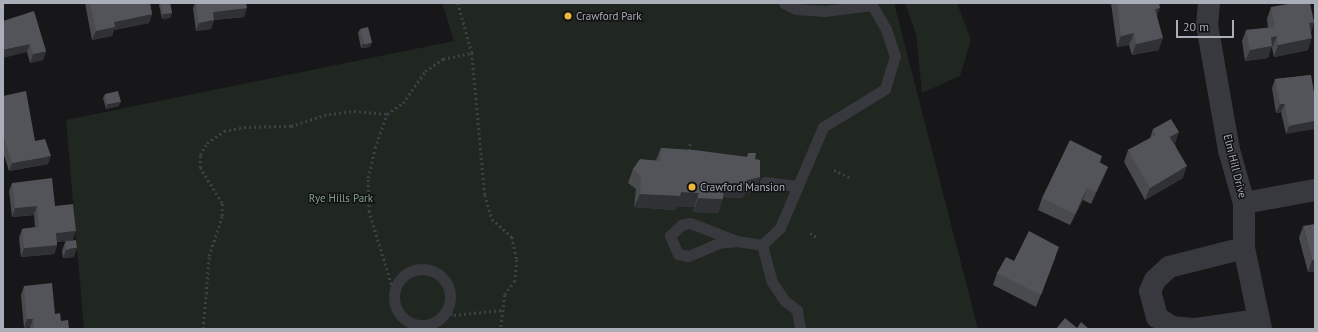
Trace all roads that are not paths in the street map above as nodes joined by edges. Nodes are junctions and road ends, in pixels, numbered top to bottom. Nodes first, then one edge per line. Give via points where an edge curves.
1 (784, 3) edge
2 (1209, 3) edge
3 (871, 4) edge
4 (765, 182) dead end
5 (797, 186) junction
6 (1315, 190) edge
7 (1244, 203) junction
8 (737, 241) junction
9 (762, 245) junction
10 (1244, 248) junction
11 (1260, 324) edge
12 (440, 325) edge
13 (800, 329) edge

1 - 3 lane via 796,9 824,11
2 - 7 street, Elm Hill Drive via 1207,25 1229,150
3 - 5 lane via 886,29 895,56 885,89 823,127
4 - 5 lane
5 - 9 lane via 780,228
6 - 7 street
7 - 10 street, Elm Hill Drive
8 - 8 lane via 690,223 681,225 670,236 678,254 688,256 718,243
8 - 9 lane
9 - 13 lane via 772,282 785,301 797,310
10 - 11 street, Elm Hill Drive
10 - 11 street via 1169,267 1154,280 1150,291 1157,317 1172,327 1196,329
12 - 12 lane via 449,298 447,285 430,271 409,273 396,285 394,294 397,310 409,322

